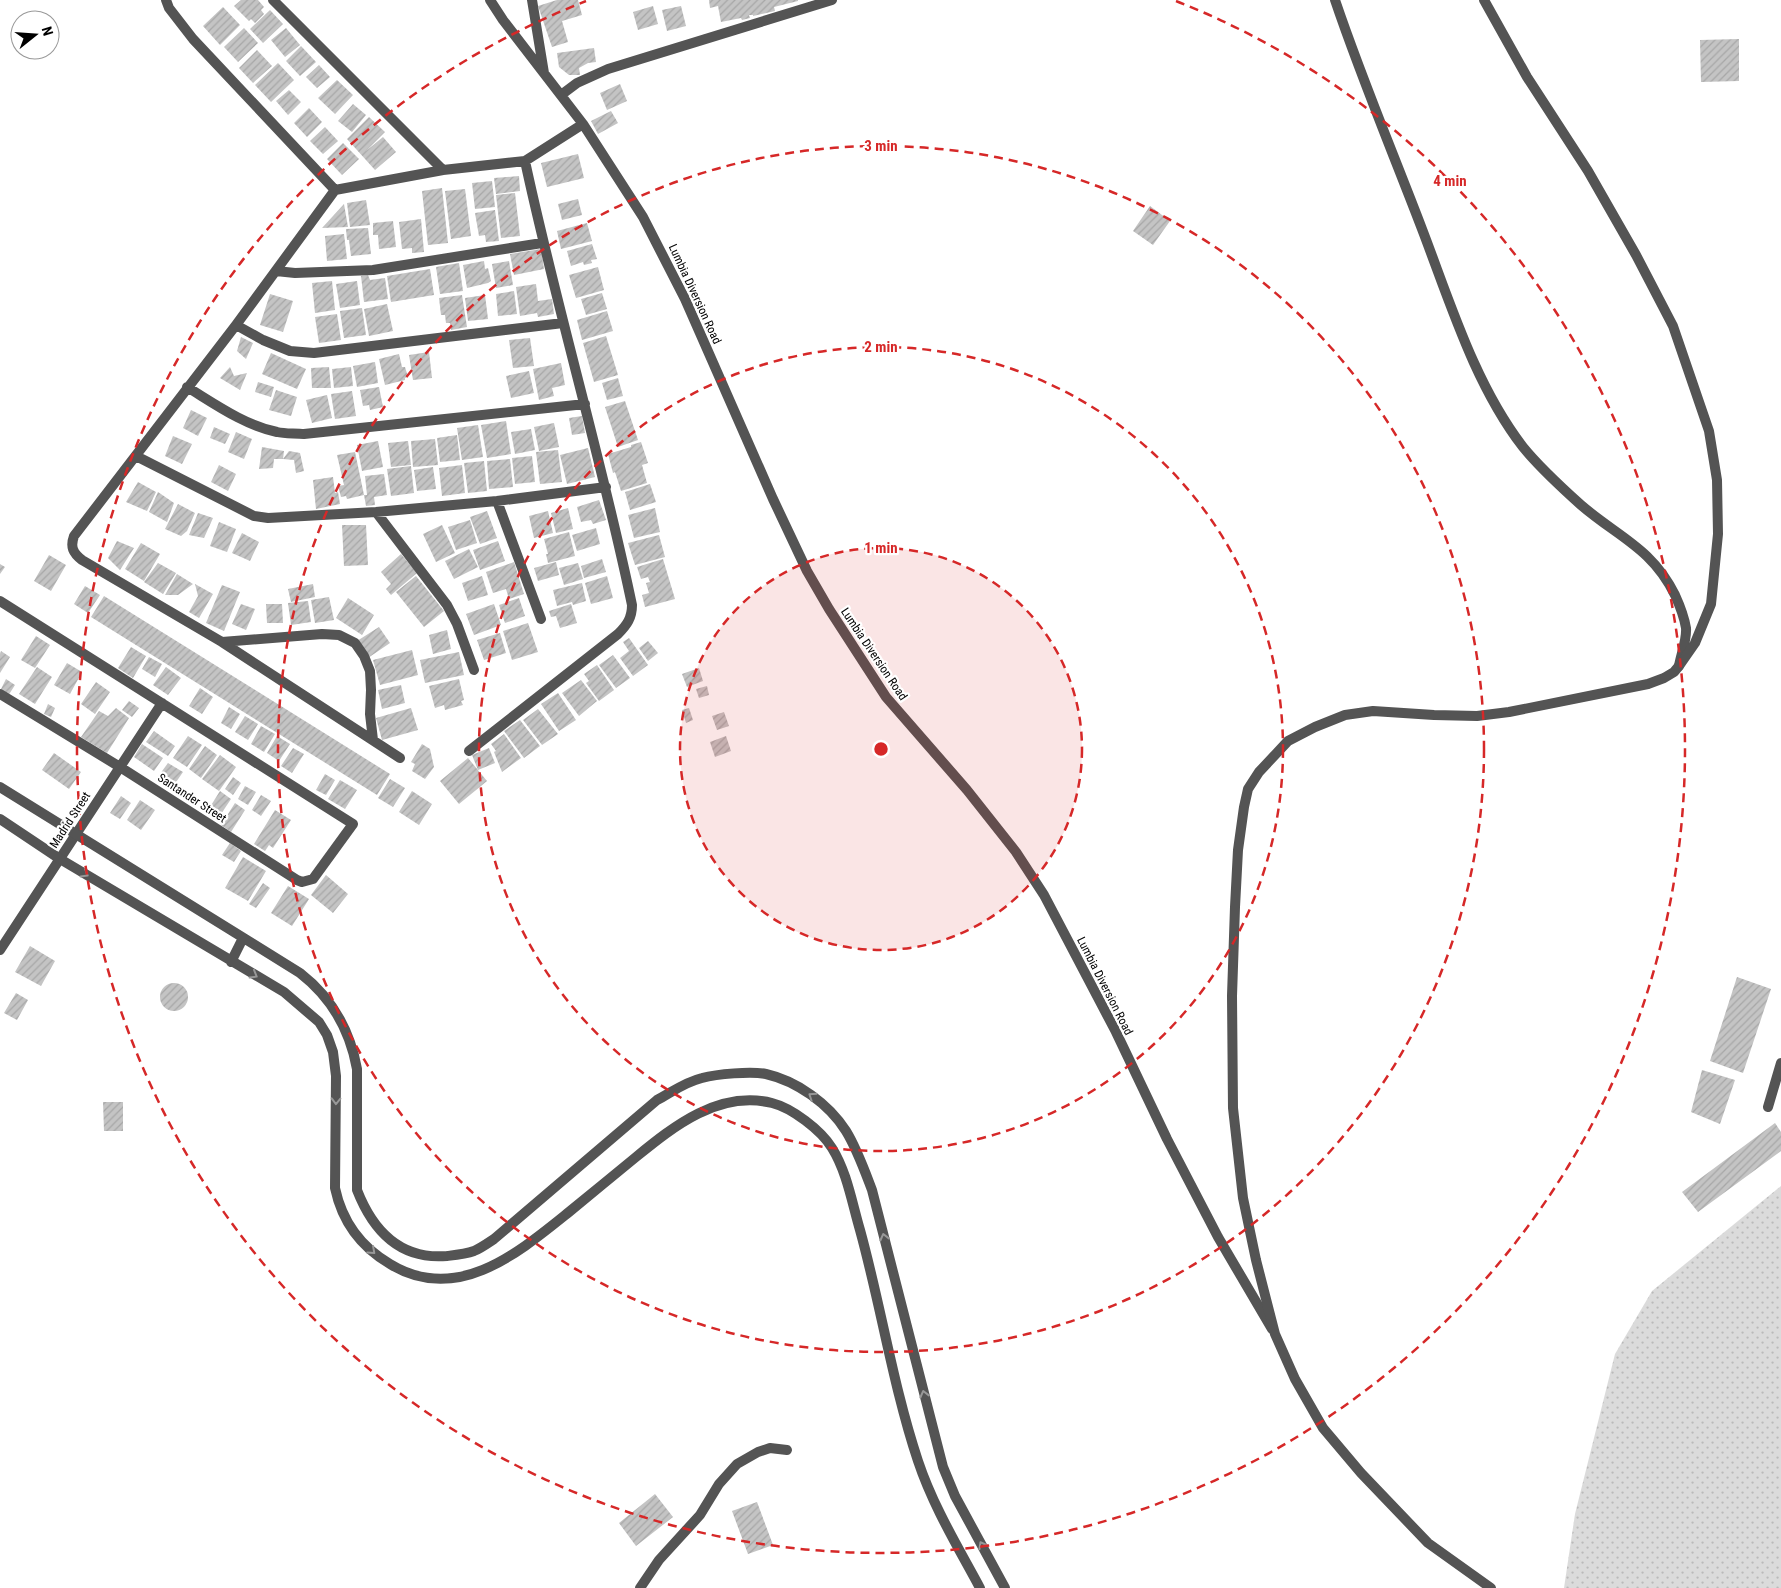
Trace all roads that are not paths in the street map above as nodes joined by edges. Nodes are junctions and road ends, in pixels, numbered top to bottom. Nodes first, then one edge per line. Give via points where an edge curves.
1 (166, 0) edge
2 (274, 0) edge
3 (490, 0) edge
4 (532, 0) edge
5 (832, 0) edge
6 (1335, 0) edge
7 (1484, 0) edge
8 (544, 74) junction
9 (560, 95) junction
10 (583, 124) junction
11 (525, 161) junction
12 (443, 170) junction
13 (334, 190) junction
14 (542, 243) junction
15 (276, 270) junction
16 (563, 323) junction
17 (236, 325) junction
18 (187, 387) junction
19 (585, 404) junction
20 (136, 456) junction
21 (606, 487) junction
22 (497, 501) junction
23 (376, 512) junction
24 (0, 601) edge
25 (541, 618) dead end
26 (222, 642) junction
27 (1679, 666) junction
28 (474, 670) dead end
29 (0, 694) edge
30 (162, 704) junction
31 (373, 740) junction
32 (469, 751) dead end
33 (400, 758) dead end
34 (120, 767) junction
35 (0, 787) edge
36 (0, 819) edge
37 (76, 834) junction
38 (60, 859) junction
39 (243, 938) junction
40 (0, 950) edge
41 (231, 962) junction
42 (1781, 1063) edge
43 (1768, 1107) dead end
44 (1275, 1334) junction
45 (787, 1450) dead end
46 (640, 1588) edge
47 (980, 1588) edge
48 (1005, 1588) edge
49 (1491, 1588) edge

1 - 13 street via 193,39
2 - 12 street
3 - 8 street, Lumbia Diversion Road
4 - 8 street
5 - 9 street via 608,69
6 - 27 street via 1455,313 1493,402 1520,442 1548,473 1581,505 1642,550 1658,567 1673,590 1684,617 1686,631
7 - 27 street via 1640,262 1673,326 1709,432 1717,480 1718,534 1711,604 1695,643
8 - 9 street, Lumbia Diversion Road
9 - 10 street, Lumbia Diversion Road
10 - 11 street
10 - 44 street, Lumbia Diversion Road via 643,217 685,298 807,571 886,697 968,790 1016,852 1044,895 1218,1237
11 - 12 street
11 - 14 street
12 - 13 street
13 - 15 street
14 - 15 street via 372,270 294,273
14 - 16 street
15 - 17 street
16 - 17 street via 314,353 290,351
16 - 19 street
17 - 18 street
18 - 19 street via 256,426 304,434
18 - 20 street
19 - 21 street
20 - 23 street via 254,516 284,518
20 - 26 street via 74,536 72,548 75,555
21 - 22 street
21 - 32 street via 632,605 628,624
22 - 23 street
22 - 25 street
23 - 28 street via 447,605
24 - 30 street
26 - 31 street
26 - 31 street via 322,634 339,635 355,643 370,671
27 - 44 street via 1664,678 1648,684 1510,712 1477,716 1373,711 1345,715 1288,741 1248,789 1238,850 1235,907 1233,1108 1243,1198
29 - 34 street, Santander Street
30 - 34 street, Madrid Street
30 - 34 street, Santander Street via 354,824 317,874 302,882
31 - 33 street
34 - 37 street, Madrid Street
35 - 37 street
36 - 38 street
37 - 38 street, Madrid Street
37 - 39 street
38 - 40 street, Madrid Street
38 -> 41 street
39 - 41 street
48 -> 39 street via 955,1496 943,1467 872,1190 859,1153 825,1105 797,1086 766,1074 732,1074 702,1078 682,1085 657,1100 494,1239 474,1251 456,1255 436,1257 413,1252 384,1236 364,1207 357,1190 357,1069 354,1050 344,1028 316,985
41 -> 47 street via 284,992 319,1022 327,1035 336,1076 335,1188 338,1202 357,1237 378,1257 412,1275 440,1279 462,1277 510,1256 662,1136 712,1107 750,1101 772,1103 789,1110 815,1129 831,1146 847,1182 919,1464 937,1510
42 - 43 street
44 - 49 street via 1295,1379 1323,1428 1354,1466 1428,1543
45 - 46 street via 770,1448 737,1464

